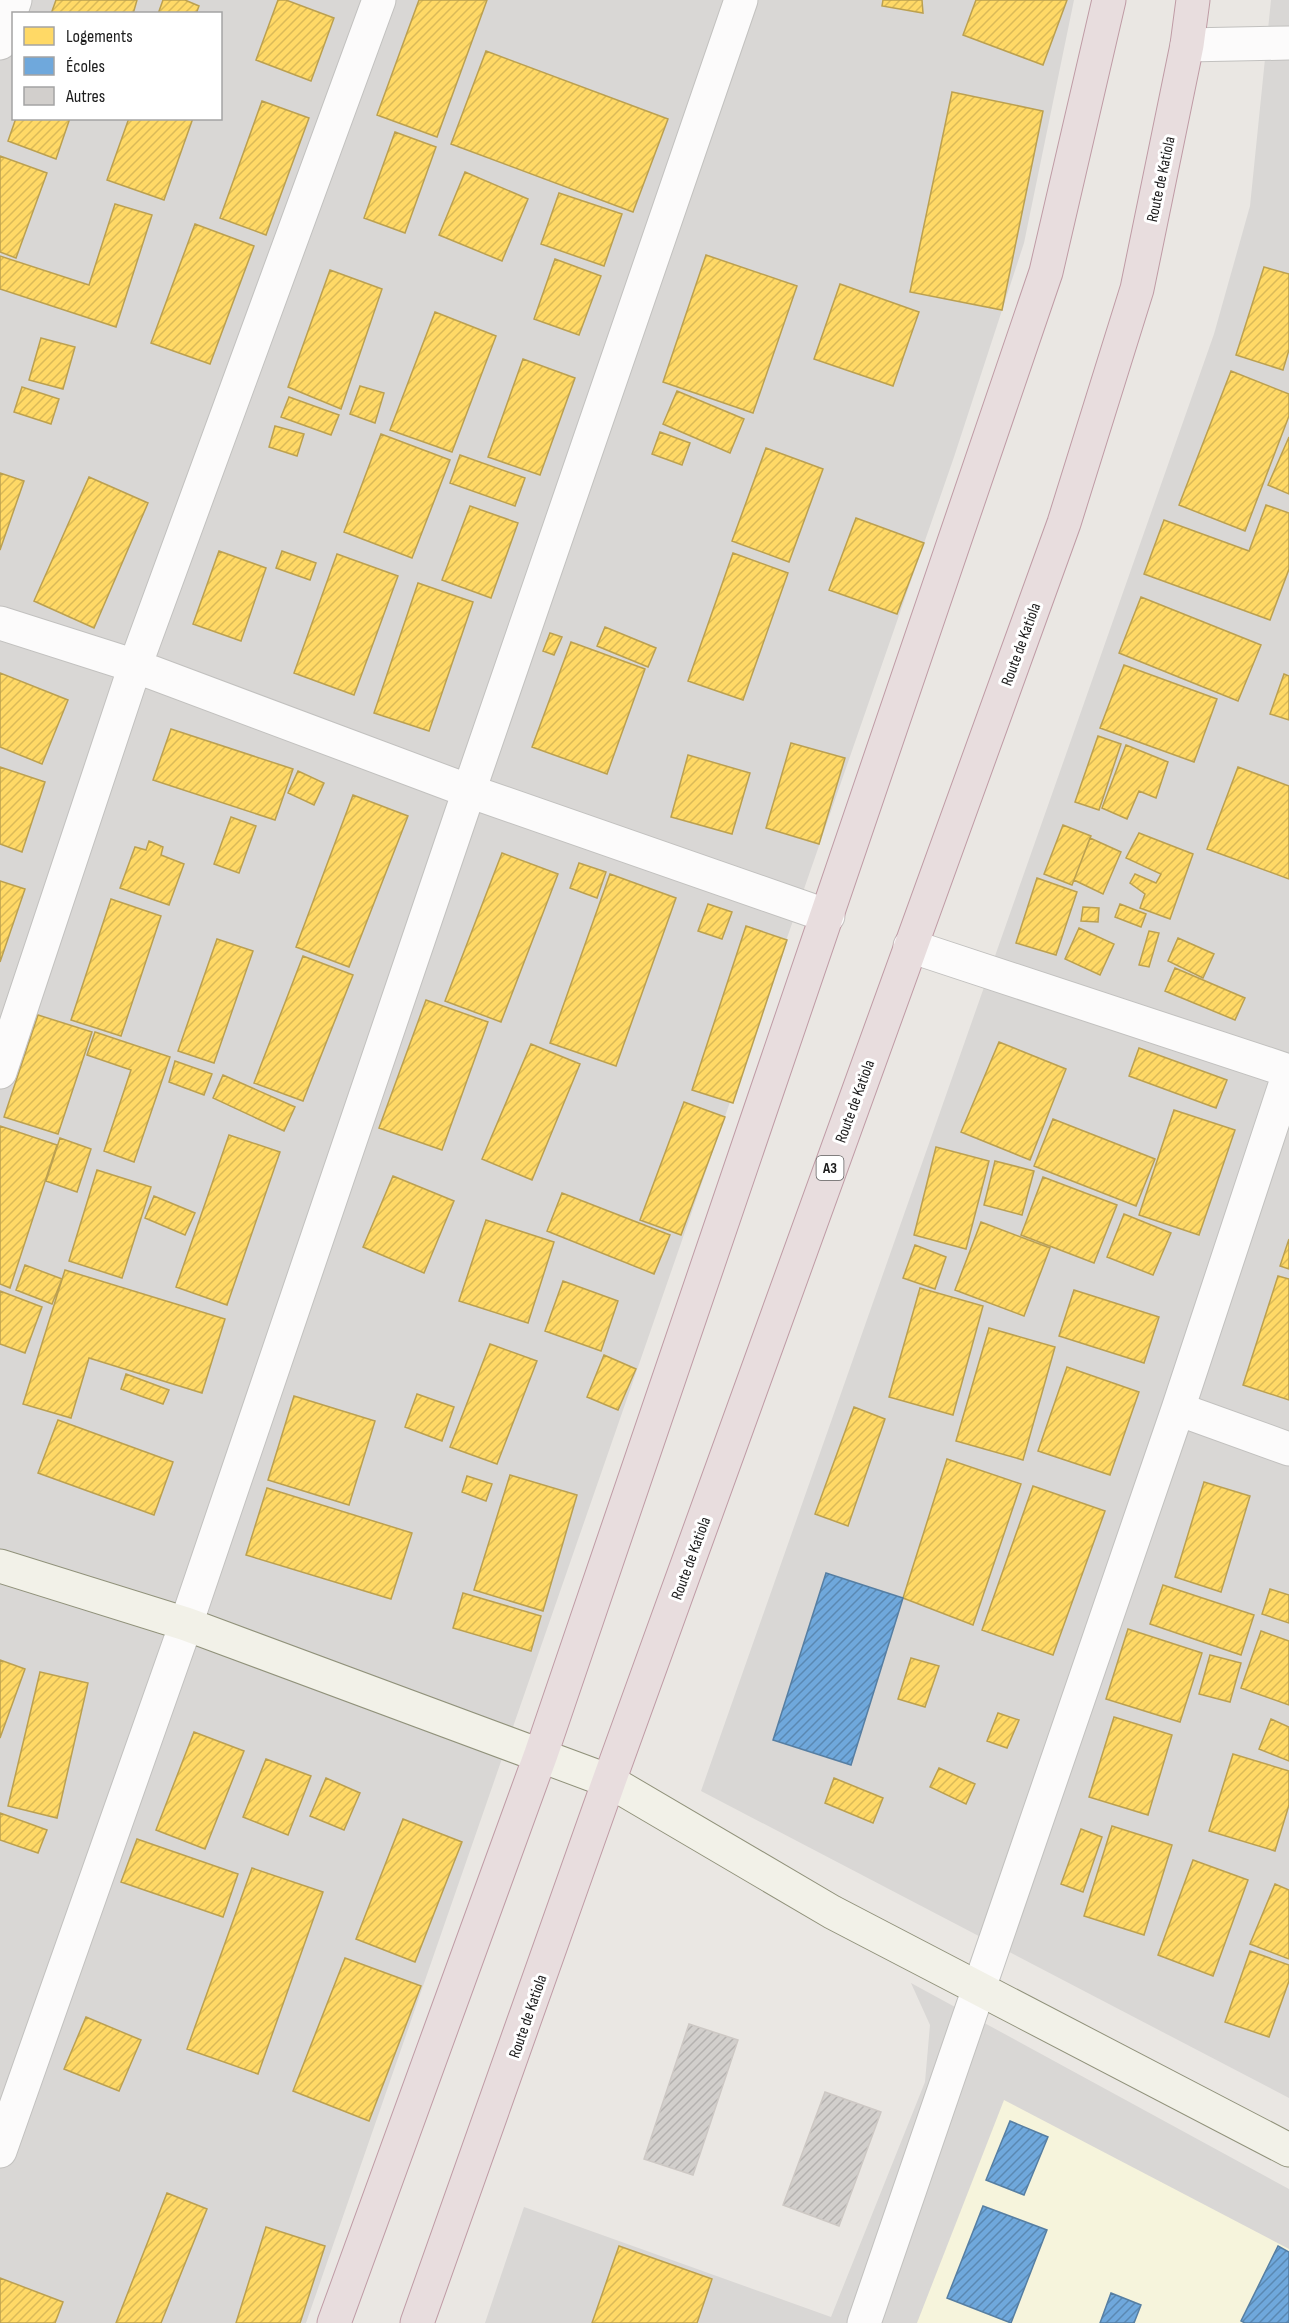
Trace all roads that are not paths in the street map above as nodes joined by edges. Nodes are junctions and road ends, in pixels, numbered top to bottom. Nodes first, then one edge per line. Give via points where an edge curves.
1 (15, 0) edge
2 (379, 0) edge
3 (741, 0) edge
4 (1109, 0) edge
5 (1193, 0) edge
6 (0, 43) edge
7 (1289, 44) edge
8 (1187, 45) junction
9 (0, 623) edge
10 (135, 666) junction
11 (469, 791) junction
12 (828, 916) junction
13 (910, 946) junction
14 (0, 1072) edge
15 (1289, 1072) edge
16 (1178, 1409) junction
17 (1289, 1449) edge
18 (0, 1566) edge
19 (186, 1624) junction
20 (541, 1754) junction
21 (609, 1781) junction
22 (979, 1990) junction
23 (1289, 2150) edge
24 (0, 2151) edge
25 (334, 2323) edge
26 (417, 2323) edge
27 (864, 2323) edge

1 - 6 street
2 - 10 street
3 - 11 street
4 - 12 highway via 1046,272
5 - 8 highway, Route de Katiola / A3
7 - 8 street
8 - 13 highway, Route de Katiola / A3 via 1137,289 1064,523
9 - 10 street
10 - 11 street
10 - 14 street
11 - 12 street
11 - 19 street
12 - 20 highway
13 - 15 street
13 - 21 highway, Route de Katiola / A3
15 - 16 street
16 - 17 street
16 - 22 street
18 - 19 main road
19 - 20 main road
19 - 24 street
20 - 21 main road
20 - 25 highway
21 - 22 main road via 832,1912
21 - 26 highway, Route de Katiola / A3
22 - 23 main road
22 - 27 street

